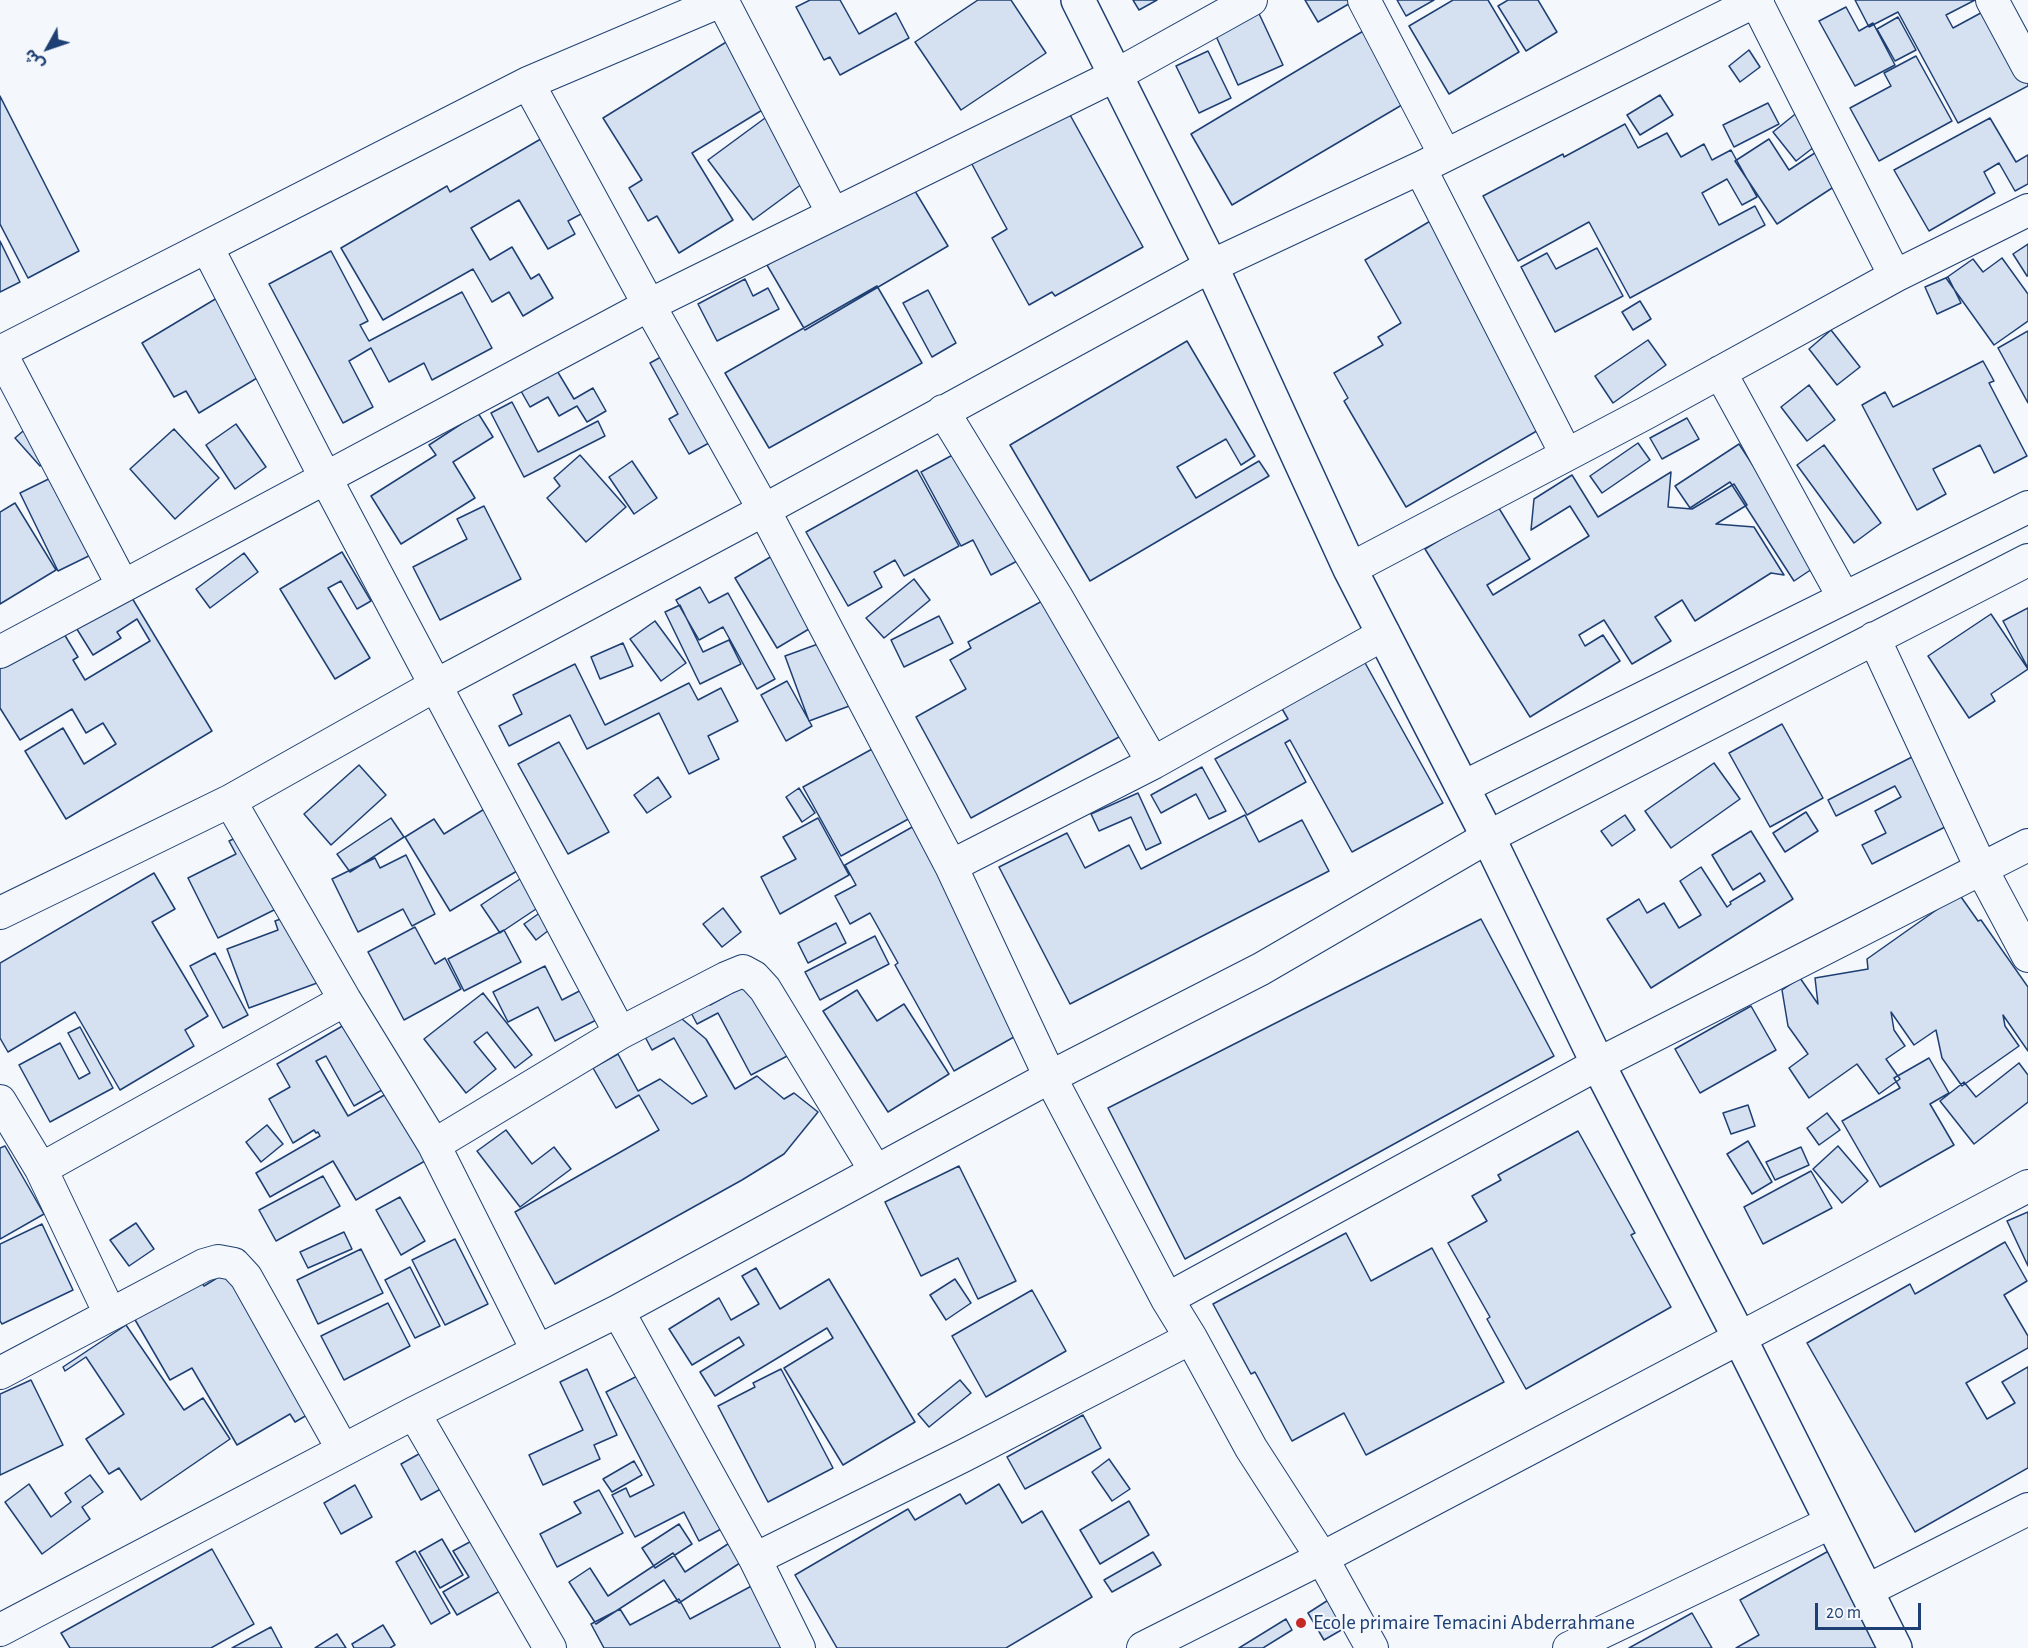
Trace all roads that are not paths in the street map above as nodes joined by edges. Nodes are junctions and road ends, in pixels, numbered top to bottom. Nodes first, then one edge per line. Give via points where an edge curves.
1 (722, 0) edge
2 (1078, 0) edge
3 (1251, 0) edge
4 (1364, 0) edge
5 (1992, 0) edge
6 (1757, 1) edge
7 (2028, 67) edge
8 (1116, 75) junction
9 (528, 83) junction
10 (1432, 161) junction
11 (2028, 210) edge
12 (833, 214) junction
13 (207, 247) junction
14 (1211, 266) junction
15 (1895, 276) junction
16 (649, 305) junction
17 (1720, 372) junction
18 (943, 411) junction
19 (1566, 454) junction
20 (325, 477) junction
21 (2028, 507) edge
22 (764, 510) junction
23 (2028, 560) edge
24 (1350, 569) junction
25 (123, 586) junction
26 (1844, 598) junction
27 (1384, 634) junction
28 (1874, 638) junction
29 (0, 652) edge
30 (436, 685) junction
31 (1153, 763) junction
32 (1463, 787) junction
33 (230, 801) junction
34 (1488, 837) junction
35 (2028, 844) edge
36 (951, 866) junction
37 (1981, 868) junction
38 (0, 913) edge
39 (2028, 956) edge
40 (345, 1000) junction
41 (620, 1034) junction
42 (1598, 1064) junction
43 (1050, 1077) junction
44 (0, 1101) edge
45 (434, 1145) junction
46 (41, 1169) junction
47 (875, 1170) junction
48 (2028, 1186) edge
49 (1167, 1299) junction
50 (618, 1311) junction
51 (110, 1314) junction
52 (1739, 1337) junction
53 (1191, 1338) junction
54 (537, 1350) junction
55 (0, 1373) edge
56 (414, 1413) junction
57 (343, 1450) junction
58 (2028, 1509) edge
59 (1832, 1522) junction
60 (1322, 1558) junction
61 (755, 1559) junction
62 (1866, 1591) junction
63 (4, 1632) edge
64 (550, 1648) edge
65 (799, 1648) edge
66 (1143, 1648) edge
67 (1372, 1648) edge
68 (1569, 1648) edge
69 (1895, 1648) edge

1 - 9 street
1 - 12 street
2 - 8 street
3 - 8 street
4 - 10 street
5 - 7 street
6 - 10 street
6 - 15 street
8 - 12 street
8 - 14 street
9 - 13 street
9 - 16 street
10 - 14 street
10 - 19 street
11 - 15 street
12 - 16 street
13 - 20 street
13 - 25 street via 0,352
14 - 18 street
14 - 24 street
15 - 17 street
16 - 20 street
16 - 22 street
17 - 19 street
17 - 26 street
18 - 22 street
18 - 31 street
19 - 24 street
20 - 25 street
20 - 30 street
21 - 26 street
22 - 30 street
22 - 36 street
23 - 28 street
24 - 27 street
25 - 29 street
26 - 32 street
27 - 31 street
27 - 32 street
28 - 34 street
28 - 37 street
30 - 33 street
30 - 41 street
31 - 36 street
32 - 34 street
33 - 38 street
33 - 40 street
34 - 42 street
34 - 43 street via 1261,969
35 - 37 street
36 - 43 street
37 - 39 street
37 - 42 street
40 - 45 street
40 - 46 street
41 - 45 street
41 - 47 street via 743,971 765,989
42 - 49 street
42 - 52 street
43 - 47 street
43 - 49 street
44 - 46 street
45 - 54 street
46 - 51 street
47 - 50 street
48 - 52 street
49 - 53 street
50 - 54 street
50 - 61 street
51 - 55 street
51 - 57 street via 204,1265 218,1261 234,1264 246,1277
52 - 59 street
52 - 60 street
53 - 60 street via 1251,1448
53 - 61 street
54 - 56 street
56 - 57 street
56 - 64 street
57 - 63 street
58 - 62 street
59 - 62 street
59 - 68 street
60 - 66 street
60 - 67 street
61 - 65 street
62 - 69 street

